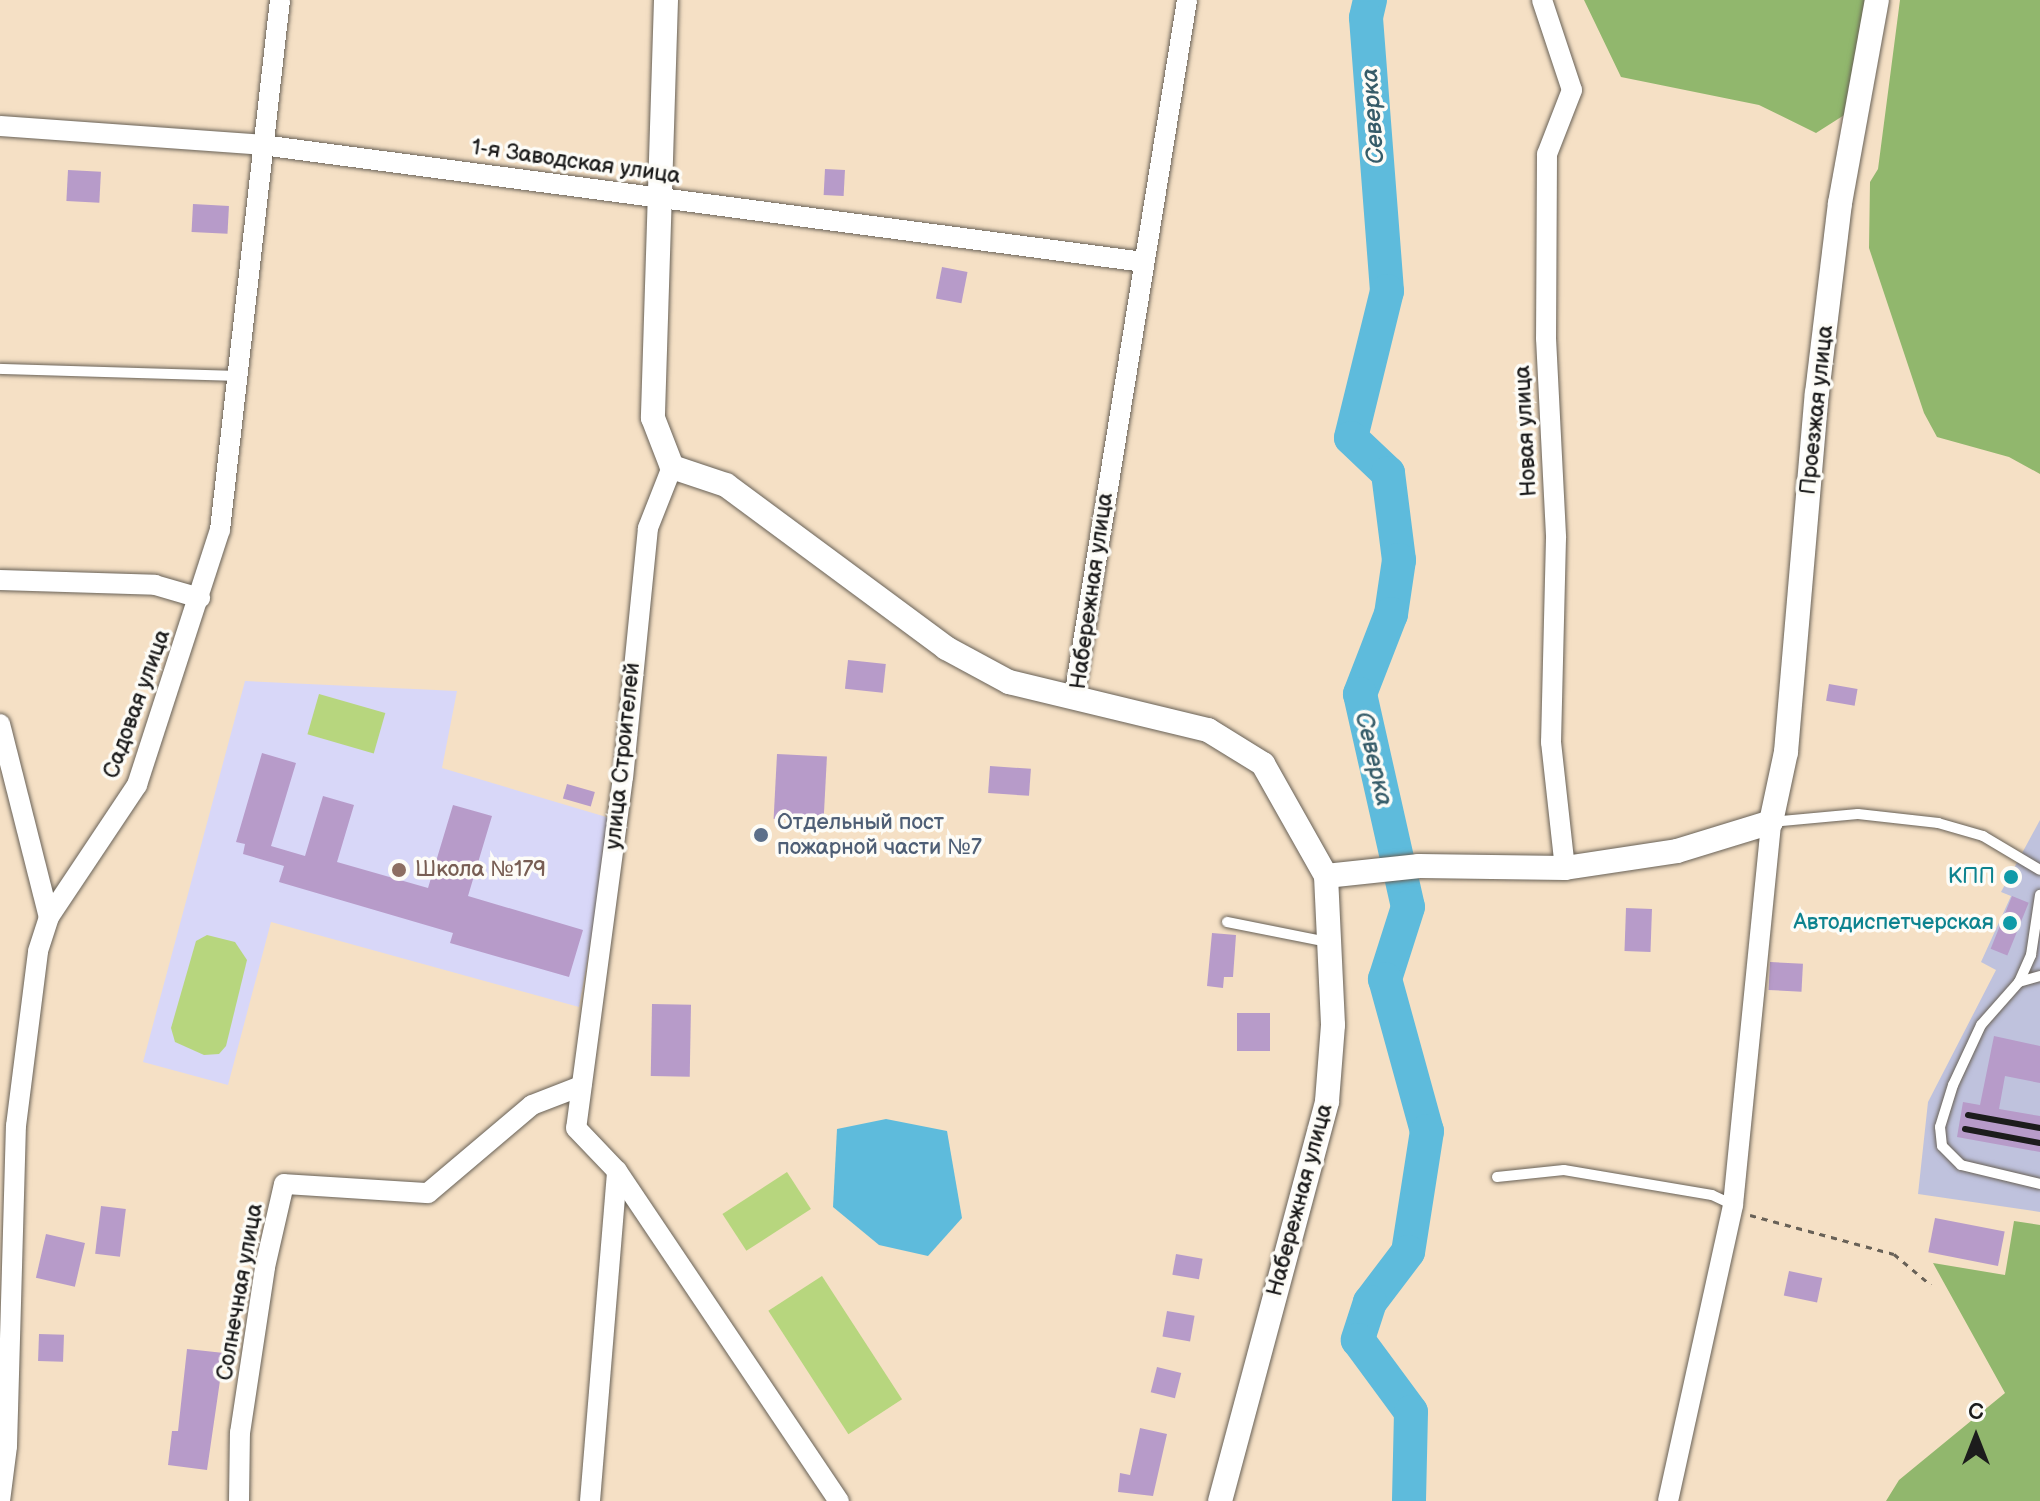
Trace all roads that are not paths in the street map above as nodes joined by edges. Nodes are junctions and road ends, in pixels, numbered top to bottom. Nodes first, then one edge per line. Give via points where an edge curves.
1 (280, 0) edge
2 (666, 0) edge
3 (1187, 0) edge
4 (1542, 0) edge
5 (1877, 0) edge
6 (0, 126) edge
7 (262, 145) junction
8 (660, 197) junction
9 (1143, 262) junction
10 (0, 369) edge
11 (234, 376) junction
12 (672, 467) junction
13 (0, 580) edge
14 (200, 598) junction
15 (1074, 698) junction
16 (0, 724) edge
17 (1771, 822) junction
18 (1565, 868) junction
19 (2040, 870) edge
20 (1326, 876) junction
21 (2040, 895) edge
22 (49, 917) junction
23 (1227, 922) dead end
24 (1329, 942) junction
25 (2040, 976) edge
26 (2019, 982) junction
27 (581, 1086) junction
28 (617, 1171) junction
29 (1497, 1177) dead end
30 (2040, 1184) edge
31 (1733, 1205) junction
32 (663, 1241) junction
33 (686, 1251) dead end
34 (0, 1501) edge
35 (239, 1501) edge
36 (590, 1501) edge
37 (839, 1501) edge
38 (1220, 1501) edge
39 (1668, 1501) edge

1 - 7 street, Садовая улица
2 - 8 street
3 - 9 street, Набережная улица
4 - 18 street, Новая улица via 1572,90 1547,154 1546,323 1556,538 1551,742
5 - 17 street, Проезжая улица via 1840,203 1817,393 1786,752
6 - 7 street, 1-я Заводская улица
7 - 8 street, 1-я Заводская улица
7 - 11 street, Садовая улица
8 - 9 street, 1-я Заводская улица
8 - 12 street via 653,418
9 - 15 street, Набережная улица
10 - 11 lane
11 - 14 street, Садовая улица via 220,530
12 - 15 street via 726,485 946,648 1009,682
12 - 27 street, улица Строителей via 648,528 623,777
13 - 14 street via 155,585
14 - 22 street, Садовая улица via 137,785
15 - 20 street, Набережная улица via 1208,730 1263,764
16 - 22 street
17 - 18 street via 1677,851
17 - 19 lane via 1858,814 1938,823 1983,836
17 - 31 street
18 - 20 street via 1419,866
20 - 24 street, Набережная улица
21 - 26 lane via 2031,955
22 - 34 street, Садовая улица via 38,951 16,1126 7,1446
23 - 24 lane
24 - 38 street, Набережная улица via 1333,1025 1327,1102
25 - 26 lane
26 - 30 lane via 1981,1025 1966,1053 1942,1114 1940,1137 1961,1165
27 - 28 street, улица Строителей via 576,1128
27 - 35 street, Солнечная улица via 532,1105 428,1193 284,1184 265,1267 240,1433
28 - 32 street
28 - 36 street
29 - 31 lane via 1564,1170 1712,1195
31 - 39 street
32 - 33 lane
32 - 37 street via 828,1475

